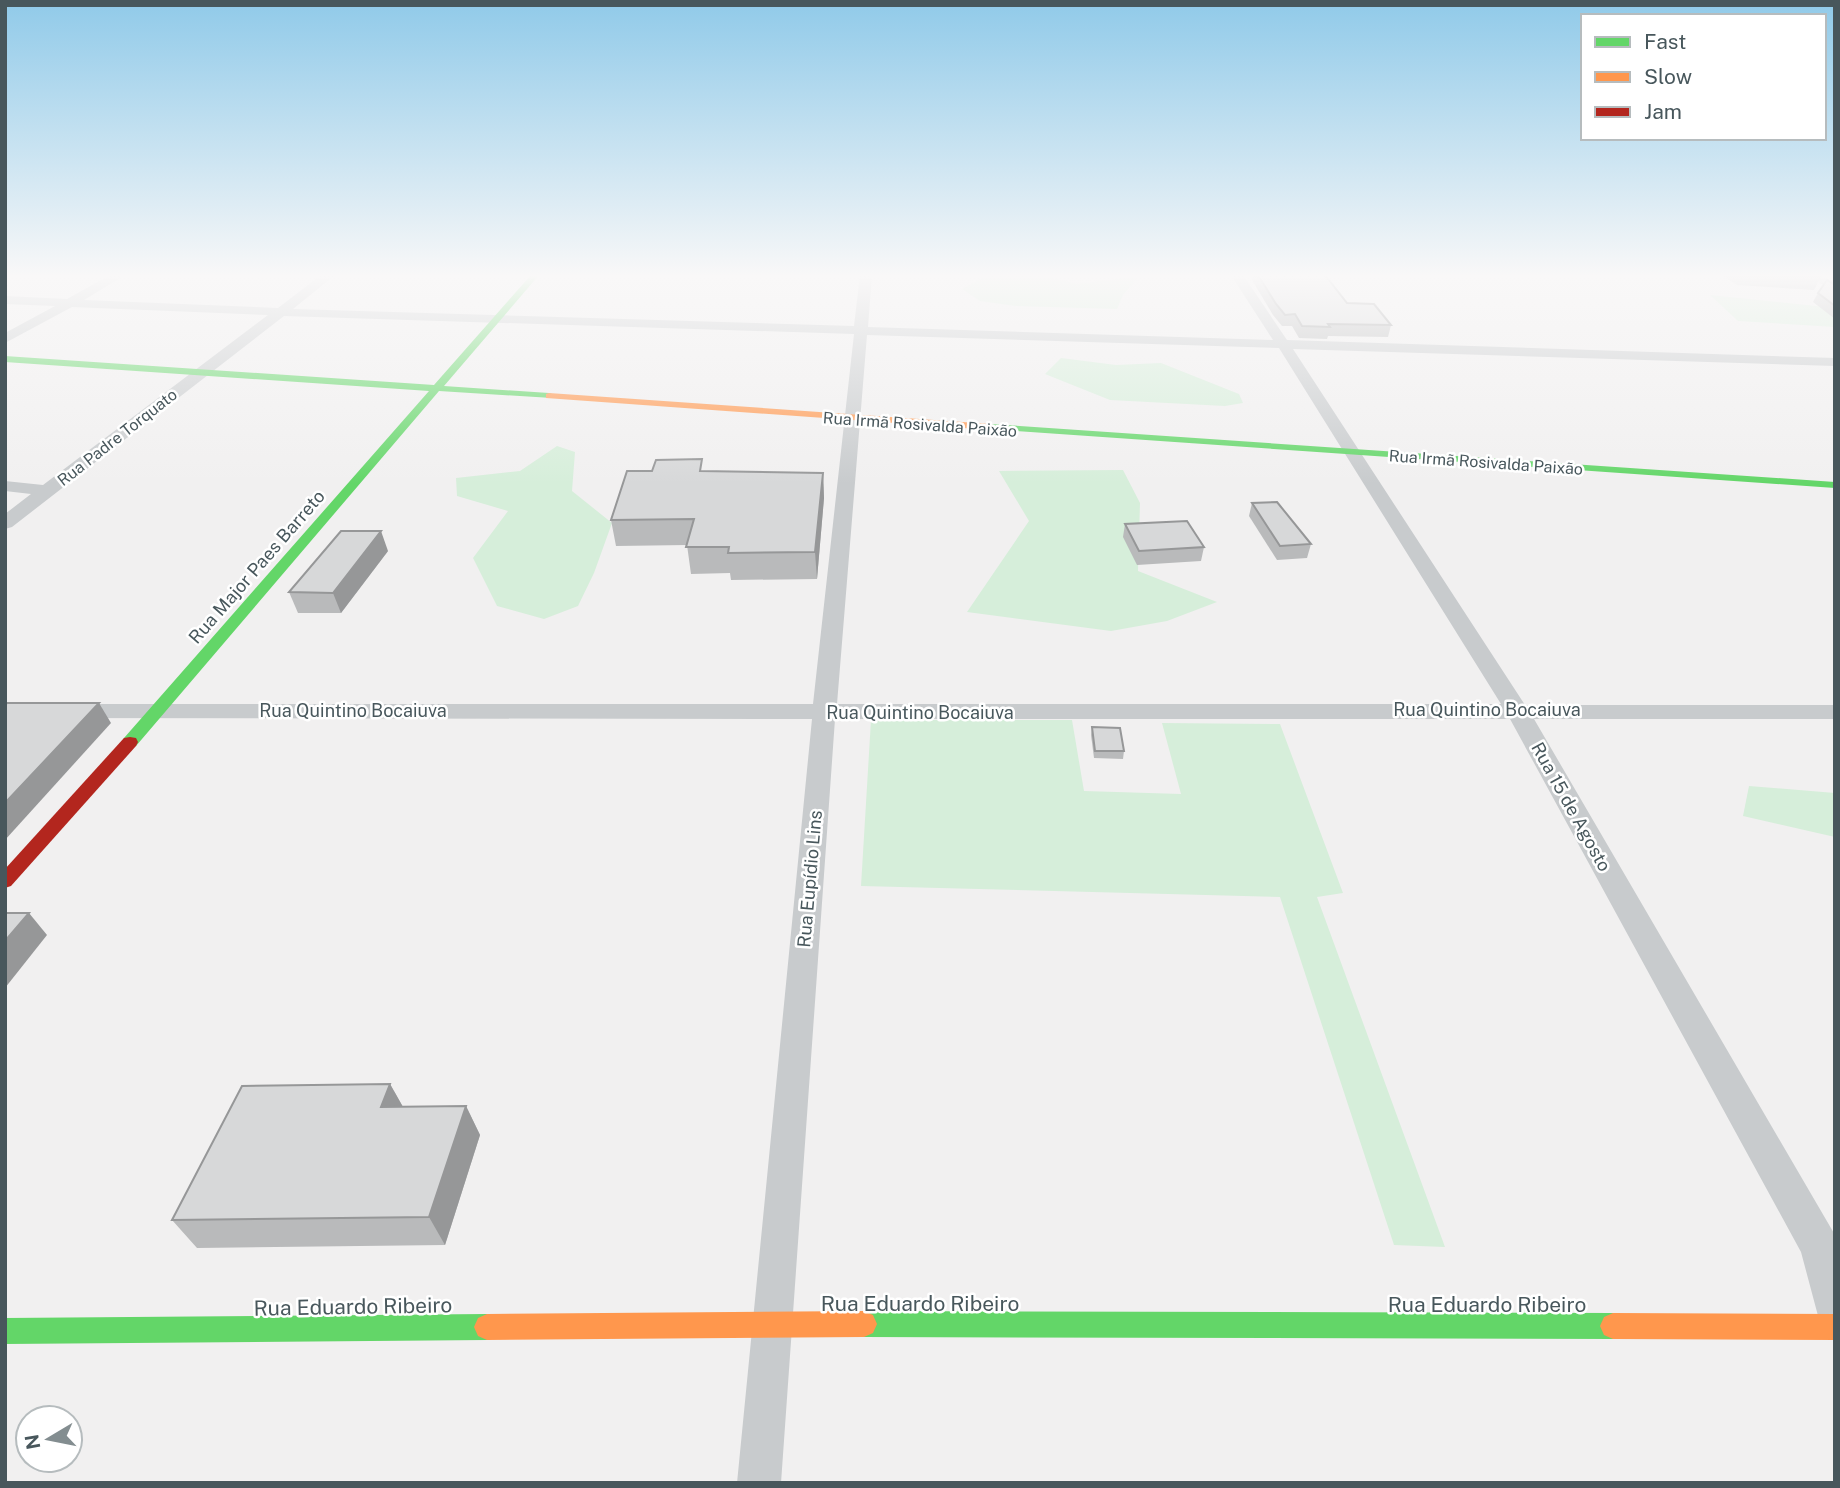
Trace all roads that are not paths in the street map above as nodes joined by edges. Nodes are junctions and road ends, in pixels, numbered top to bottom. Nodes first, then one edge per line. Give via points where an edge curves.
1 (237, 344) edge
2 (474, 344) edge
3 (860, 344) edge
4 (1267, 344) edge
5 (1284, 345) junction
6 (5, 359) edge
7 (1835, 362) edge
8 (198, 374) junction
9 (436, 389) junction
10 (852, 419) junction
11 (1356, 454) junction
12 (1835, 485) edge
13 (5, 486) edge
14 (47, 491) junction
15 (5, 523) edge
16 (1516, 709) junction
17 (5, 711) edge
18 (158, 711) junction
19 (1835, 712) edge
20 (824, 713) junction
21 (5, 881) edge
22 (1826, 1253) edge
23 (1835, 1313) edge
24 (771, 1324) junction
25 (1835, 1327) edge
26 (5, 1331) edge
27 (759, 1483) edge

1 - 8 street, Rua Padre Torquato
2 - 9 street, Rua Major Paes Barreto
3 - 10 street, Rua Eupídio Lins
4 - 5 street
5 - 7 street
5 - 11 street, Rua 15 de Agosto
6 - 8 street, Rua Irmã Rosivalda Paixão
8 - 9 street, Rua Irmã Rosivalda Paixão
8 - 14 street, Rua Padre Torquato
9 - 10 street, Rua Irmã Rosivalda Paixão
9 - 18 street, Rua Major Paes Barreto
10 - 11 street, Rua Irmã Rosivalda Paixão
10 - 20 street, Rua Eupídio Lins
11 - 12 street, Rua Irmã Rosivalda Paixão
11 - 16 street, Rua 15 de Agosto
13 - 14 street
14 - 15 street, Rua Padre Torquato
16 - 19 street, Rua Quintino Bocaiuva
16 - 20 street, Rua Quintino Bocaiuva
16 - 22 street, Rua 15 de Agosto
17 - 18 street, Rua Quintino Bocaiuva
18 - 20 street, Rua Quintino Bocaiuva
18 - 21 street, Rua Major Paes Barreto
20 - 24 street, Rua Eupídio Lins
22 - 23 street, Rua 15 de Agosto
24 - 25 street, Rua Eduardo Ribeiro
24 - 26 street, Rua Eduardo Ribeiro
24 - 27 street, Rua Eupídio Lins

